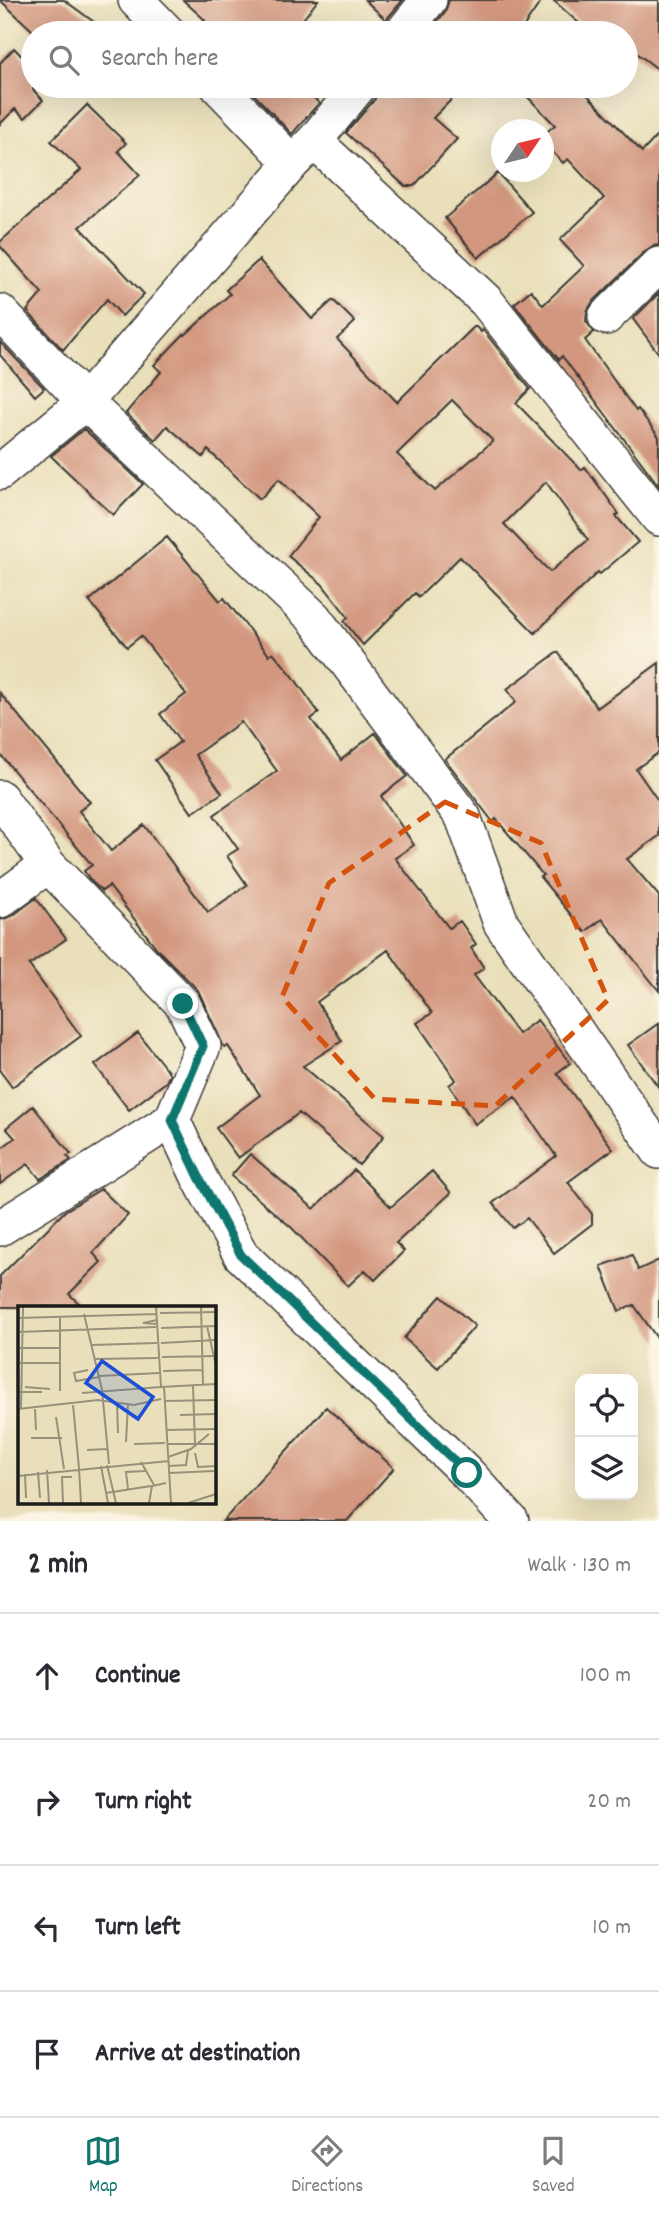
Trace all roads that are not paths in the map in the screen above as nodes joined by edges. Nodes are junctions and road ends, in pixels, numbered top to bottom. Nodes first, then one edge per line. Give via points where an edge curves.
1 (136, 0) edge
2 (429, 0) edge
3 (156, 21) edge
4 (412, 21) edge
5 (233, 98) edge
6 (349, 98) edge
7 (303, 152) junction
8 (659, 265) edge
9 (0, 312) edge
10 (606, 317) dead end
11 (85, 402) junction
12 (0, 472) edge
13 (659, 518) edge
14 (0, 798) edge
15 (48, 864) junction
16 (0, 900) edge
17 (172, 1120) junction
18 (659, 1151) edge
19 (0, 1228) edge
20 (511, 1521) edge

1 - 3 street
2 - 4 street
5 - 7 street
6 - 7 street
7 - 11 street
7 - 13 street via 486,301
8 - 10 street
9 - 11 street
11 - 12 street
11 - 18 street via 314,618 463,817 501,923
14 - 15 street
15 - 16 street
15 - 17 street via 183,1004 203,1046
17 - 19 street
17 - 20 street via 241,1255

